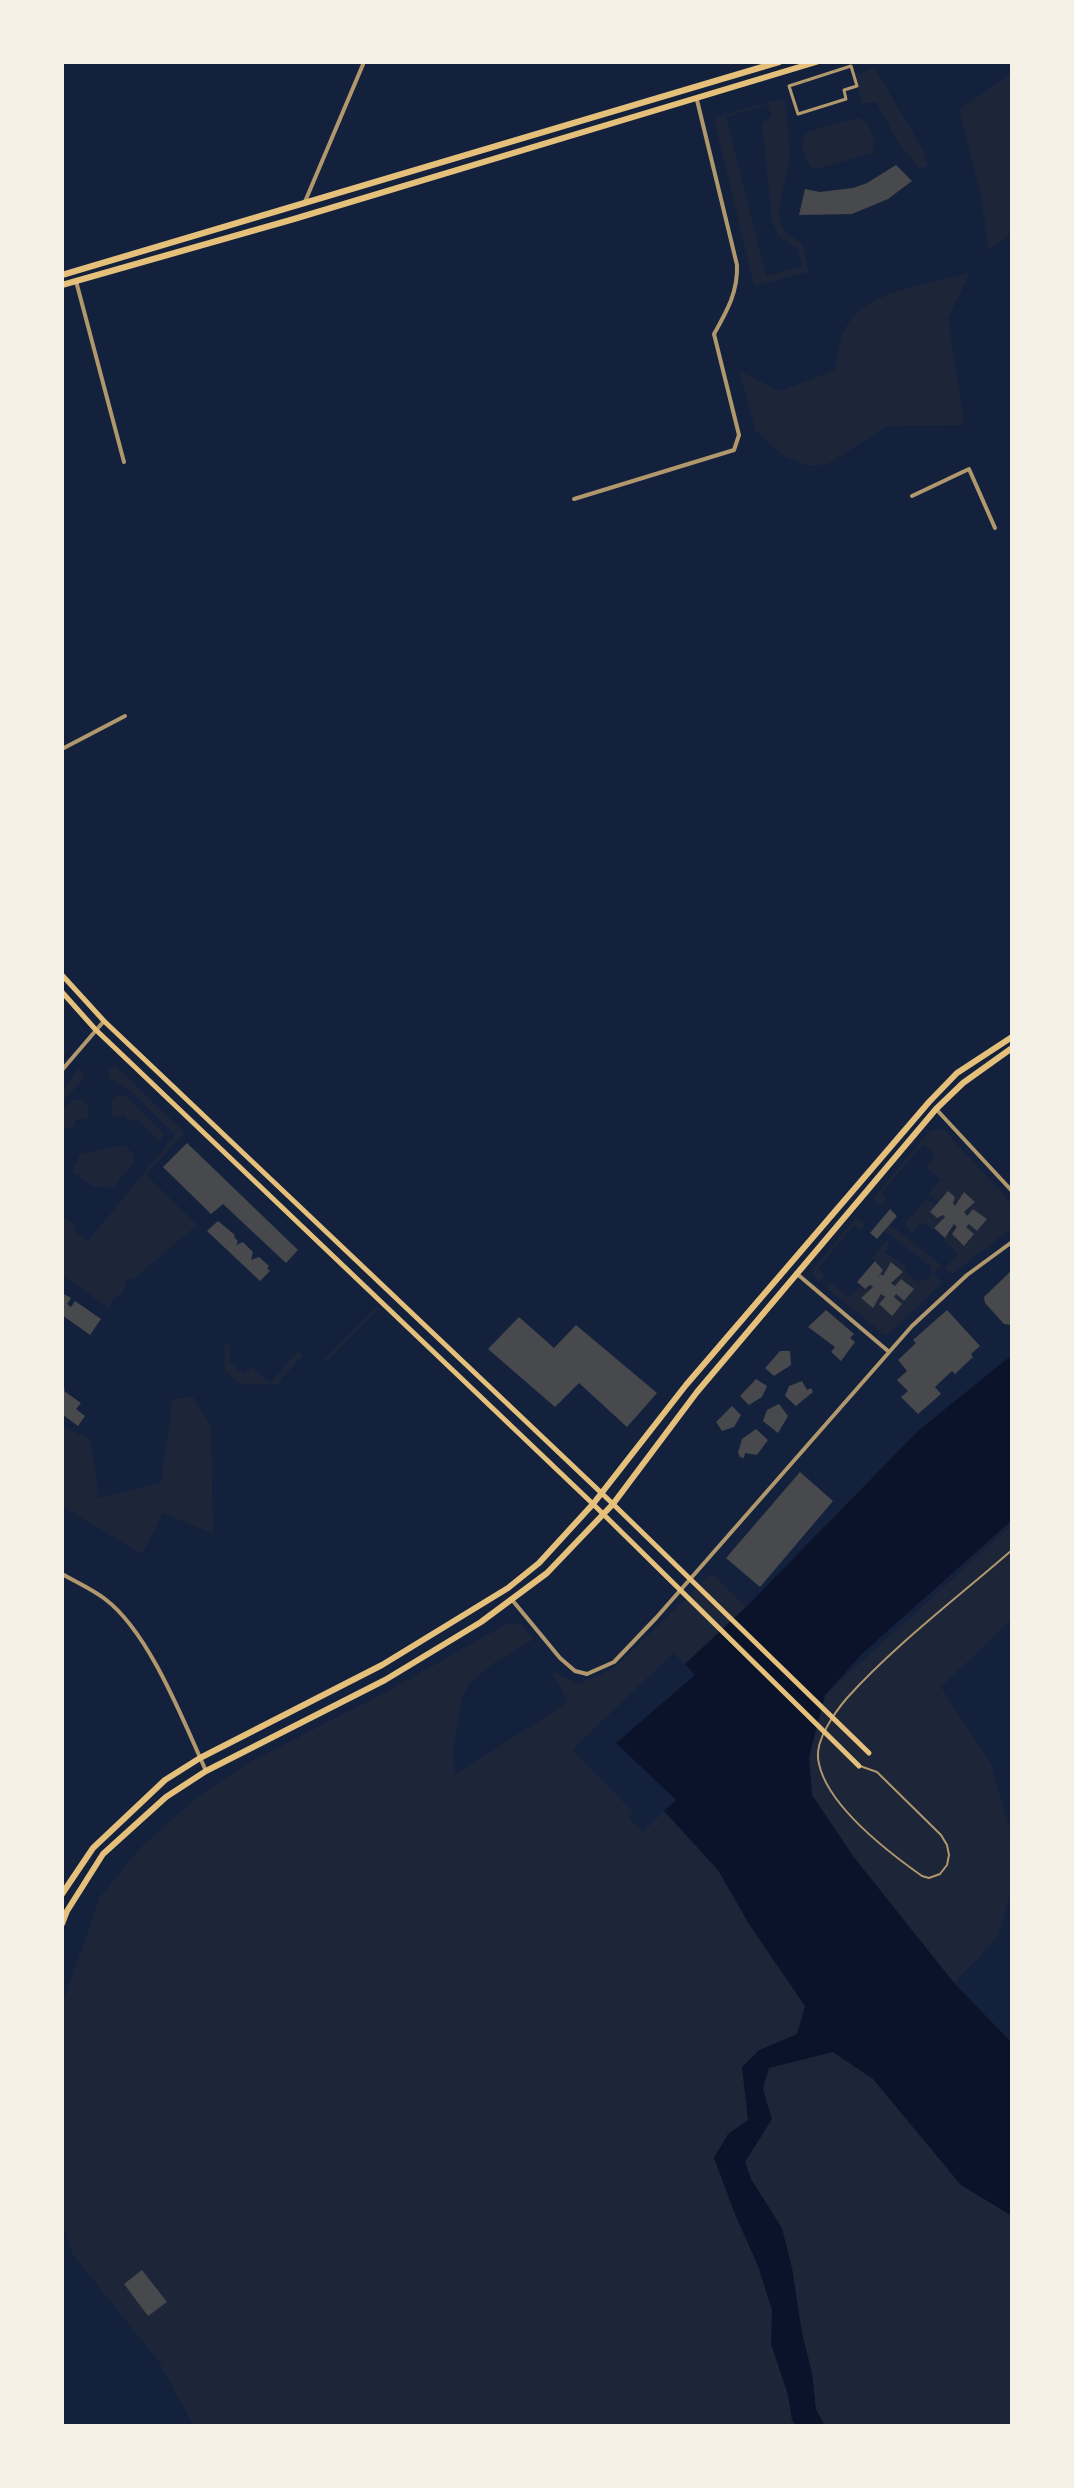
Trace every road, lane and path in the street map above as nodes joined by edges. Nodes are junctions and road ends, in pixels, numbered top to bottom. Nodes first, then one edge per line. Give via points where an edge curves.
1 (364, 62) edge
2 (779, 62) edge
3 (816, 62) edge
4 (851, 66) joint
5 (697, 100) junction
6 (304, 205) junction
7 (62, 275) edge
8 (76, 281) junction
9 (62, 285) edge
10 (124, 462) dead end
11 (912, 496) dead end
12 (574, 499) dead end
13 (995, 528) dead end
14 (125, 716) dead end
15 (62, 749) edge
16 (62, 975) edge
17 (62, 992) edge
18 (104, 1021) junction
19 (95, 1029) junction
20 (1012, 1037) edge
21 (1012, 1048) edge
22 (62, 1070) edge
23 (936, 1109) junction
24 (1012, 1191) edge
25 (1012, 1242) edge
26 (796, 1273) junction
27 (888, 1351) junction
28 (601, 1494) junction
29 (593, 1504) junction
30 (613, 1504) junction
31 (603, 1515) junction
32 (1012, 1550) edge
33 (62, 1574) edge
34 (513, 1601) junction
35 (869, 1753) dead end
36 (200, 1758) junction
37 (859, 1766) joint
38 (206, 1771) junction
39 (62, 1894) edge
40 (62, 1924) edge

1 - 6 street
2 - 6 main road
3 - 5 main road
4 - 4 street via 857,86 844,90 846,99 798,114 789,86
5 - 8 main road
5 - 12 street via 737,265 731,306 714,334 739,435 734,450
6 - 7 main road
8 - 9 main road
8 - 10 street
11 - 13 street via 969,469
14 - 15 street
16 - 18 main road
17 - 19 main road
18 - 19 street
18 - 28 main road
19 - 22 street
19 - 29 main road
20 - 28 main road via 957,1073 929,1102 696,1373
21 - 23 main road
23 - 24 street
23 - 26 main road
25 - 27 street via 940,1298
26 - 27 street
26 - 30 main road
27 - 34 street via 614,1662 587,1674 575,1671
28 - 29 main road
28 - 30 main road
29 - 31 main road
29 - 36 main road via 539,1563 508,1588 382,1665
30 - 31 main road
30 - 35 main road
31 - 34 main road
31 - 37 main road
32 - 37 lane via 846,1700 820,1742 824,1775 852,1819 922,1876 940,1874 949,1855 941,1835 877,1772
33 - 36 street via 105,1599 130,1623
34 - 38 main road via 385,1680
36 - 38 street
36 - 39 main road via 165,1780 93,1848
38 - 40 main road via 166,1797 103,1854

